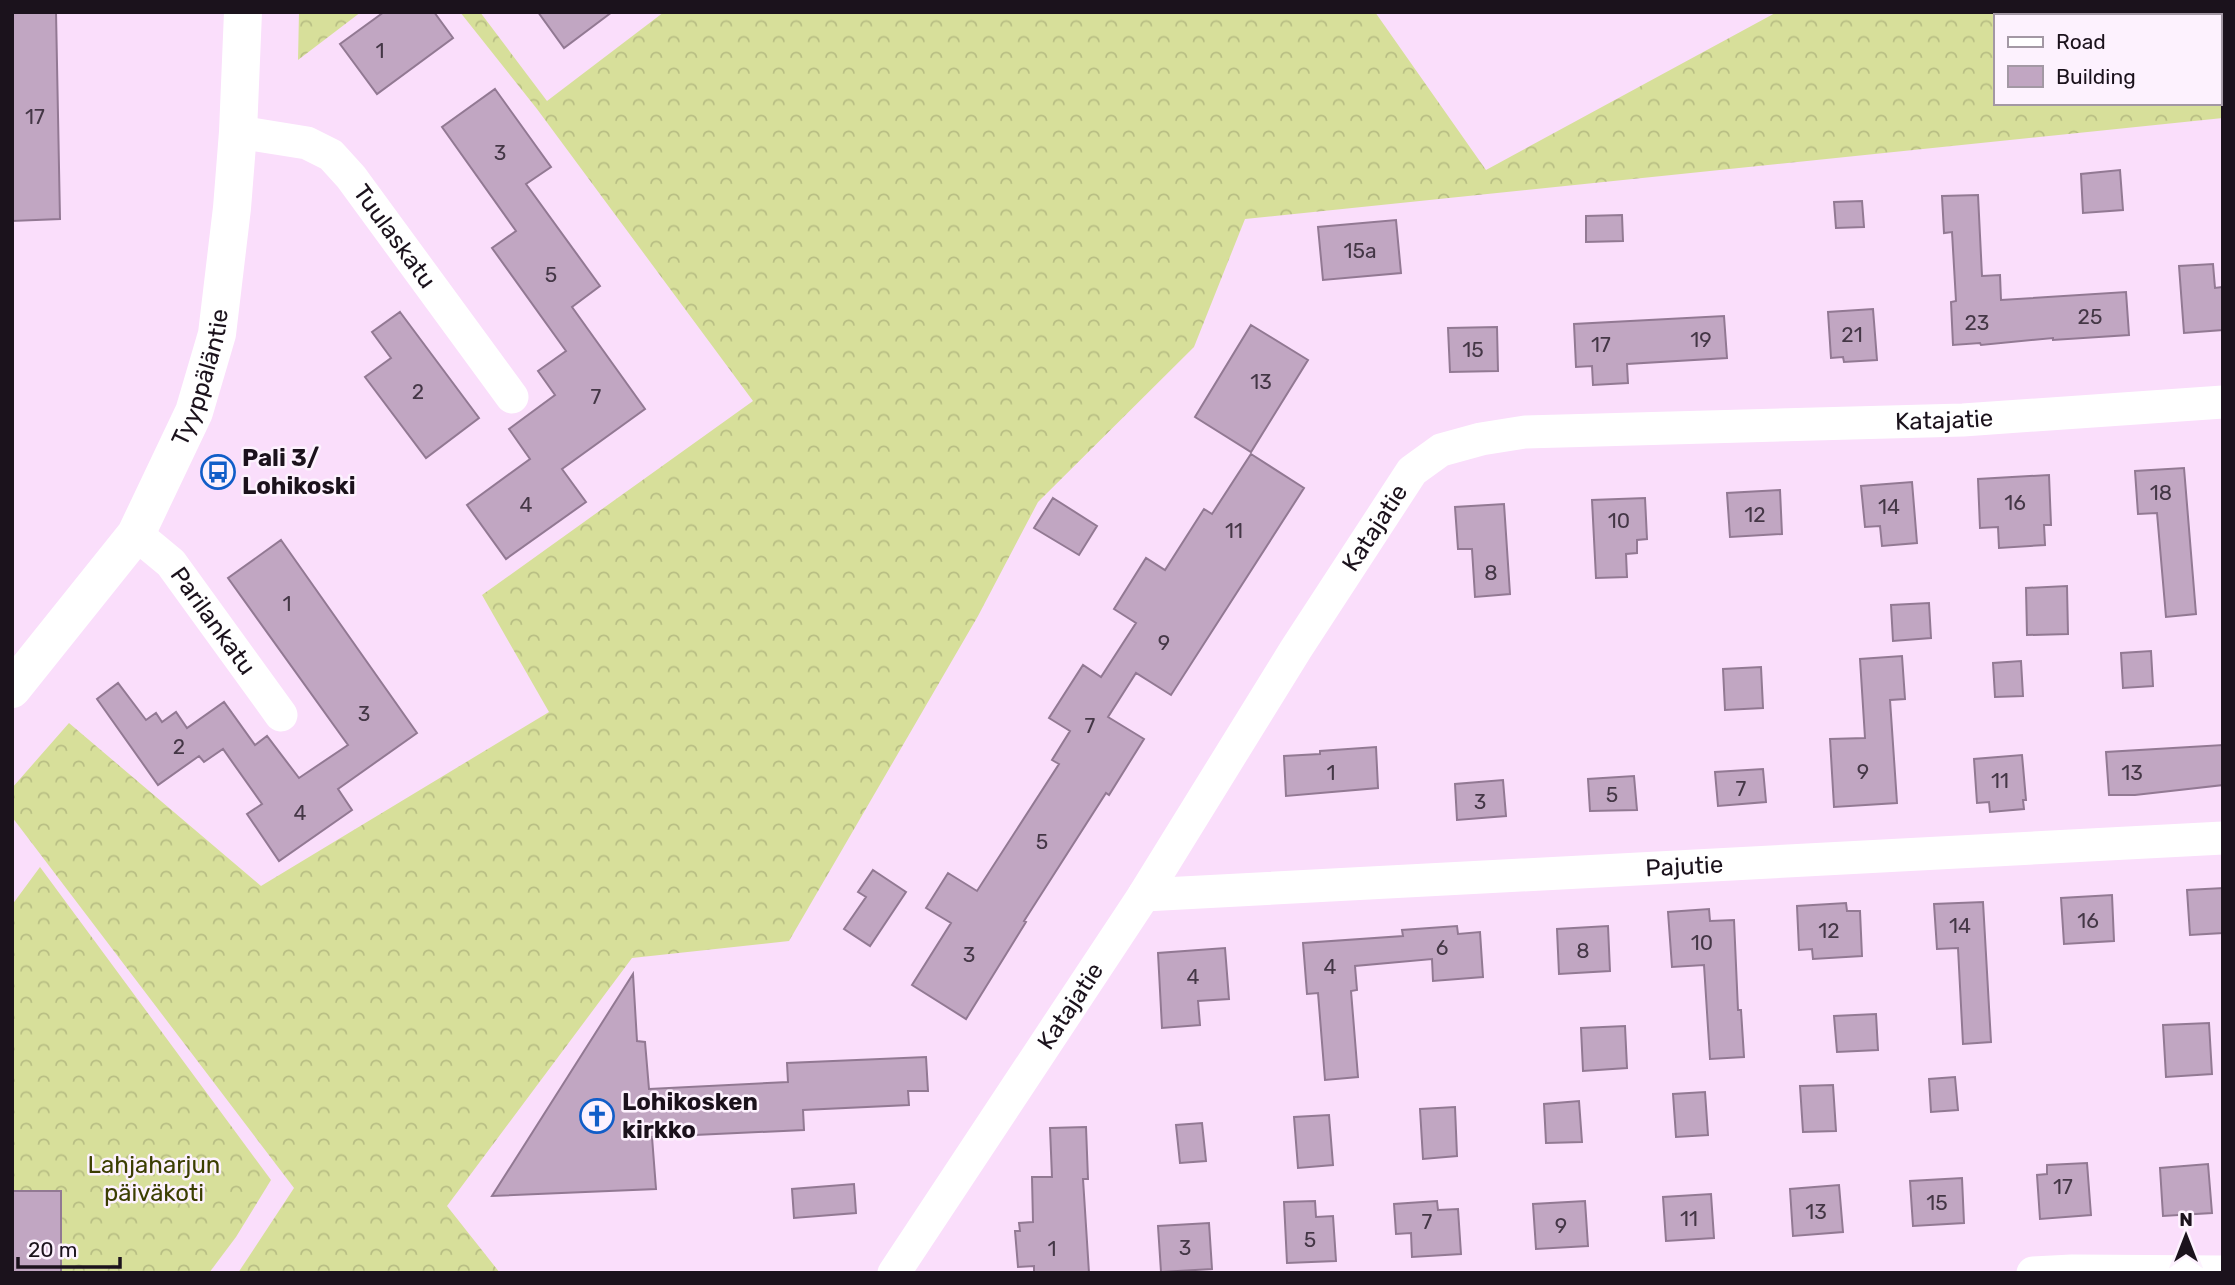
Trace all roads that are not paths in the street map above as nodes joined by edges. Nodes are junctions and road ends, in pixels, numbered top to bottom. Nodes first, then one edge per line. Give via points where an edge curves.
1 (243, 12) edge
2 (238, 132) junction
3 (512, 397) dead end
4 (2223, 402) edge
5 (136, 534) junction
6 (12, 689) edge
7 (281, 715) dead end
8 (2223, 838) edge
9 (1144, 895) junction
10 (2223, 1272) edge
11 (894, 1273) edge
12 (2033, 1273) edge

1 - 2 street, Tyyppäläntie
2 - 3 street, Tuulaskatu via 307,143 331,155
2 - 5 street, Tyyppäläntie via 217,334 194,412
4 - 9 street, Katajatie via 1963,420 1525,432 1441,450 1412,471
5 - 6 street, Tyyppäläntie
5 - 7 street, Parilankatu via 171,563
8 - 9 street, Pajutie
9 - 11 street, Katajatie
10 - 12 street

